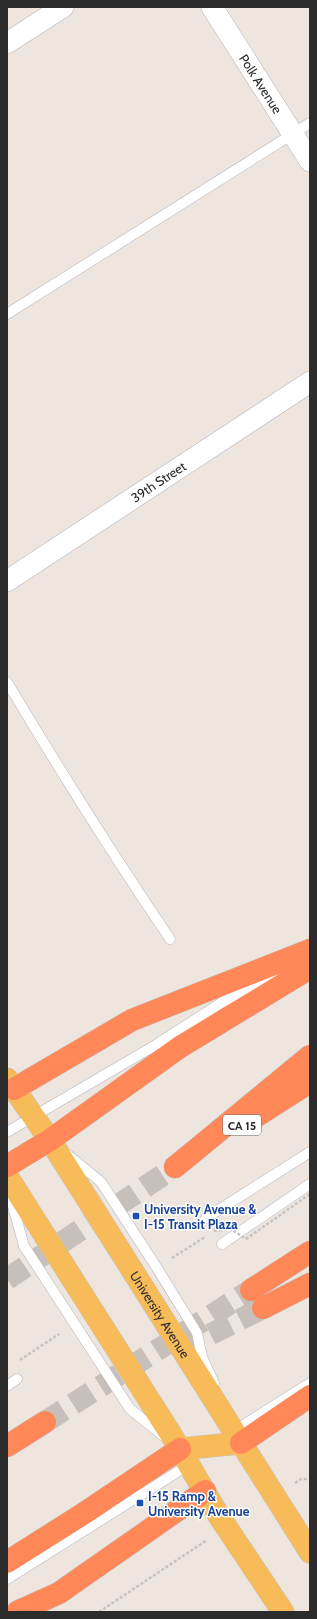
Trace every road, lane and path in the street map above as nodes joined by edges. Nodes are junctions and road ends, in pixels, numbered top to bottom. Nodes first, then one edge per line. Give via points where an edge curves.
1 (63, 7) edge
2 (212, 7) edge
3 (7, 43) edge
4 (301, 129) edge
5 (310, 160) edge
6 (7, 314) edge
7 (310, 382) edge
8 (7, 581) edge
9 (7, 682) edge
10 (170, 939) dead end
11 (310, 950) edge
12 (310, 955) edge
13 (310, 968) edge
14 (310, 1056) edge
15 (310, 1082) edge
16 (11, 1084) edge
17 (34, 1116) junction
18 (7, 1132) edge
19 (50, 1140) junction
20 (310, 1152) edge
21 (7, 1166) edge
22 (7, 1176) edge
23 (310, 1184) edge
24 (7, 1186) edge
25 (310, 1194) edge
26 (206, 1218) dead end
27 (222, 1244) dead end
28 (310, 1252) edge
29 (157, 1268) junction
30 (310, 1284) edge
31 (251, 1290) tunnel mouth
32 (263, 1308) tunnel mouth
33 (62, 1332) dead end
34 (16, 1363) dead end
35 (17, 1379) dead end
36 (310, 1383) edge
37 (7, 1386) edge
38 (310, 1396) edge
39 (45, 1422) tunnel mouth
40 (238, 1437) junction
41 (7, 1446) edge
42 (185, 1456) junction
43 (310, 1479) edge
44 (296, 1483) dead end
45 (205, 1491) junction
46 (200, 1545) dead end
47 (310, 1552) edge
48 (7, 1562) edge
49 (7, 1579) edge
50 (17, 1612) edge
51 (99, 1612) edge
52 (283, 1612) edge

1 - 3 street
2 - 4 street, Polk Avenue
4 - 5 street, Polk Avenue
4 - 6 lane
7 - 8 street, 39th Street
9 - 10 lane via 110,850
11 - 16 highway via 132,1020
12 - 17 lane via 221,1003 154,1046
13 - 19 highway via 180,1047
14 - 15 highway, CA 15 via 175,1167
16 - 17 main road, University Avenue
17 - 18 lane
17 - 19 main road, University Avenue
19 - 21 highway
19 - 29 lane via 101,1182
19 - 40 main road, University Avenue
20 - 26 lane
22 - 42 main road
23 - 27 lane
24 - 42 lane via 24,1246 130,1409
25 - 29 path, bridge via 246,1240 231,1229 214,1231
28 - 31 highway
29 - 40 lane via 197,1333 202,1357
30 - 32 highway
33 - 34 path
35 - 37 lane
36 - 40 lane
38 - 40 highway
39 - 41 highway
40 - 42 main road
40 - 47 main road, University Avenue
42 - 45 main road
42 - 48 highway via 83,1514
42 - 49 lane
43 - 44 path via 302,1479
45 - 50 highway via 59,1593
45 - 52 main road
46 - 51 path

